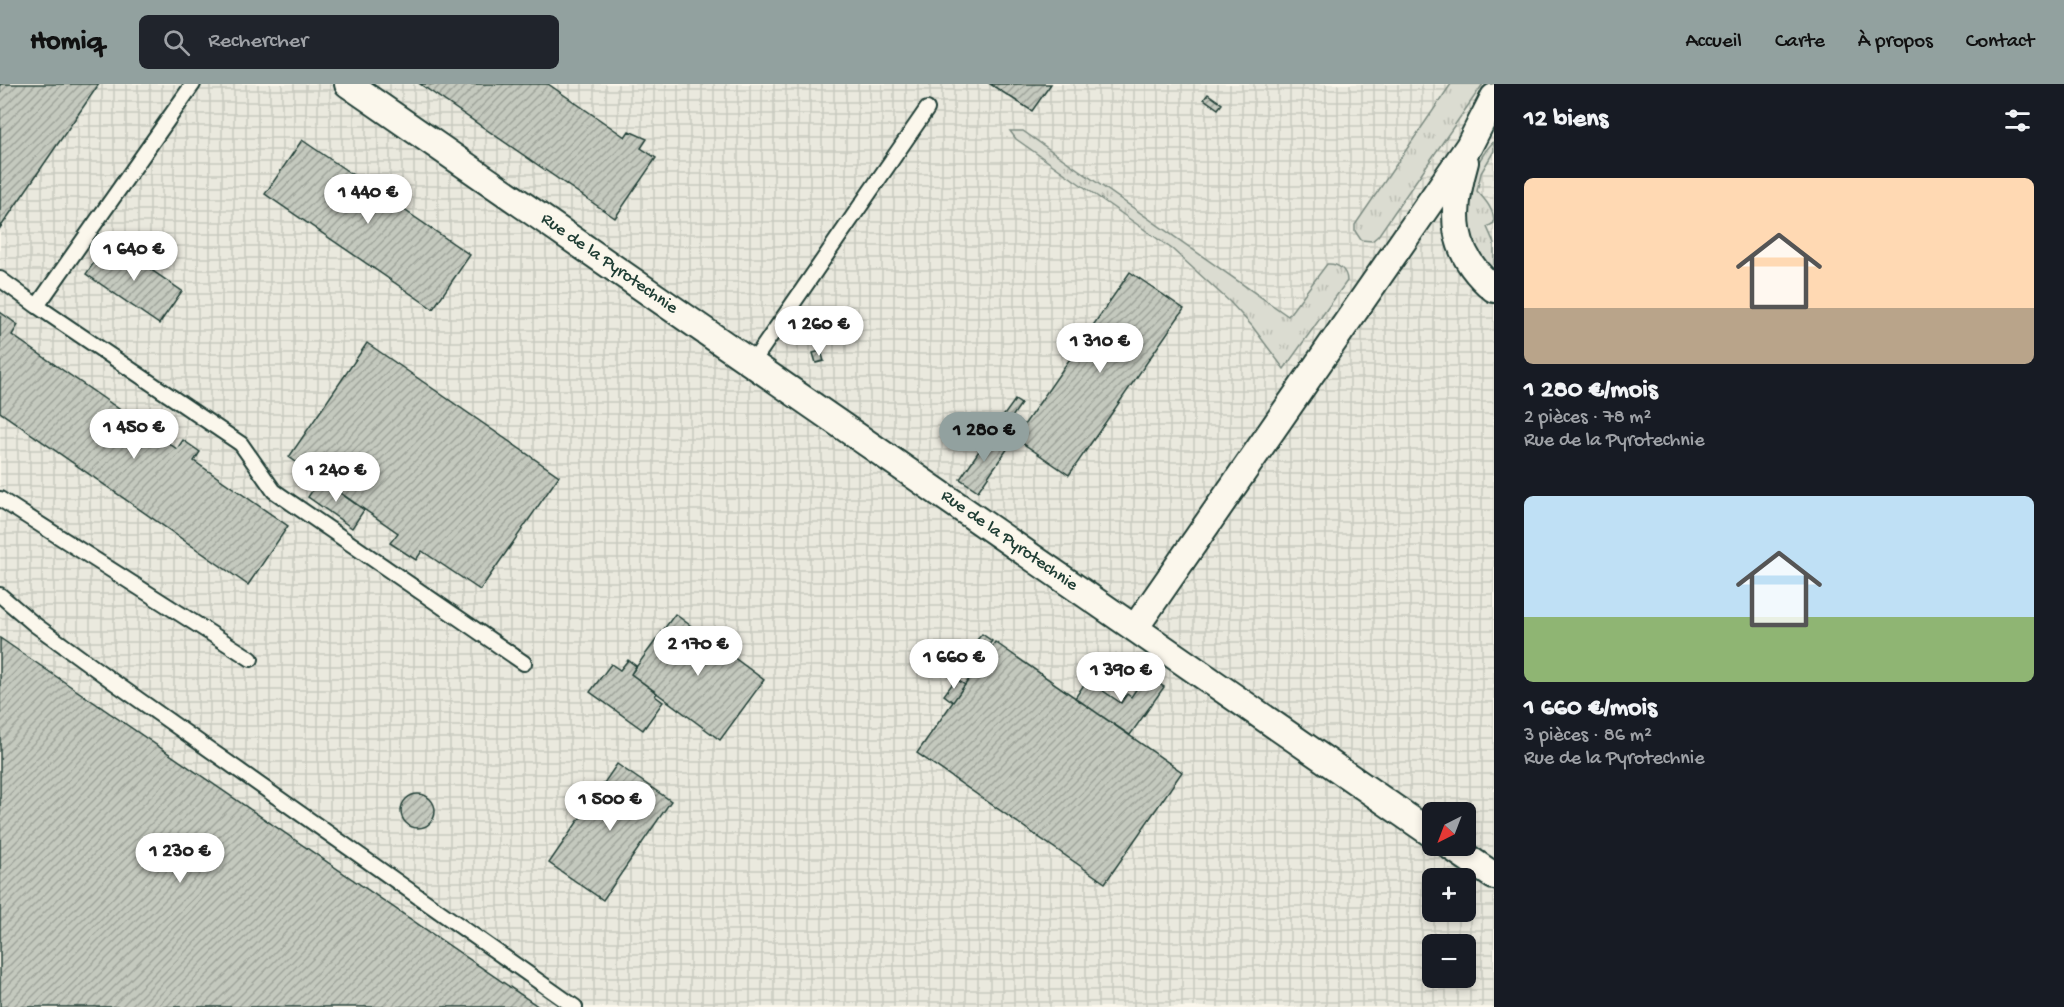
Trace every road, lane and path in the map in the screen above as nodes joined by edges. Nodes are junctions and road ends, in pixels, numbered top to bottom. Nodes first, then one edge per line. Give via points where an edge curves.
1 (193, 84) edge
2 (348, 84) edge
3 (1494, 98) edge
4 (927, 110) dead end
5 (1494, 122) edge
6 (1469, 146) junction
7 (0, 279) edge
8 (1494, 289) edge
9 (37, 306) junction
10 (752, 363) junction
11 (0, 499) edge
12 (0, 595) edge
13 (1135, 628) junction
14 (251, 659) dead end
15 (524, 663) dead end
16 (1422, 827) edge
17 (1465, 856) edge
18 (1494, 876) edge
19 (575, 1007) edge

1 - 9 lane
2 - 10 street, Rue de la Pyrotechnie
3 - 6 street
4 - 10 lane
5 - 6 street
6 - 8 street via 1456,191 1457,235 1472,269
6 - 13 street
7 - 9 lane
9 - 15 lane via 242,444 274,491
10 - 13 street, Rue de la Pyrotechnie
11 - 14 lane
12 - 19 lane via 115,683
13 - 16 street, Rue de la Pyrotechnie
17 - 18 street

